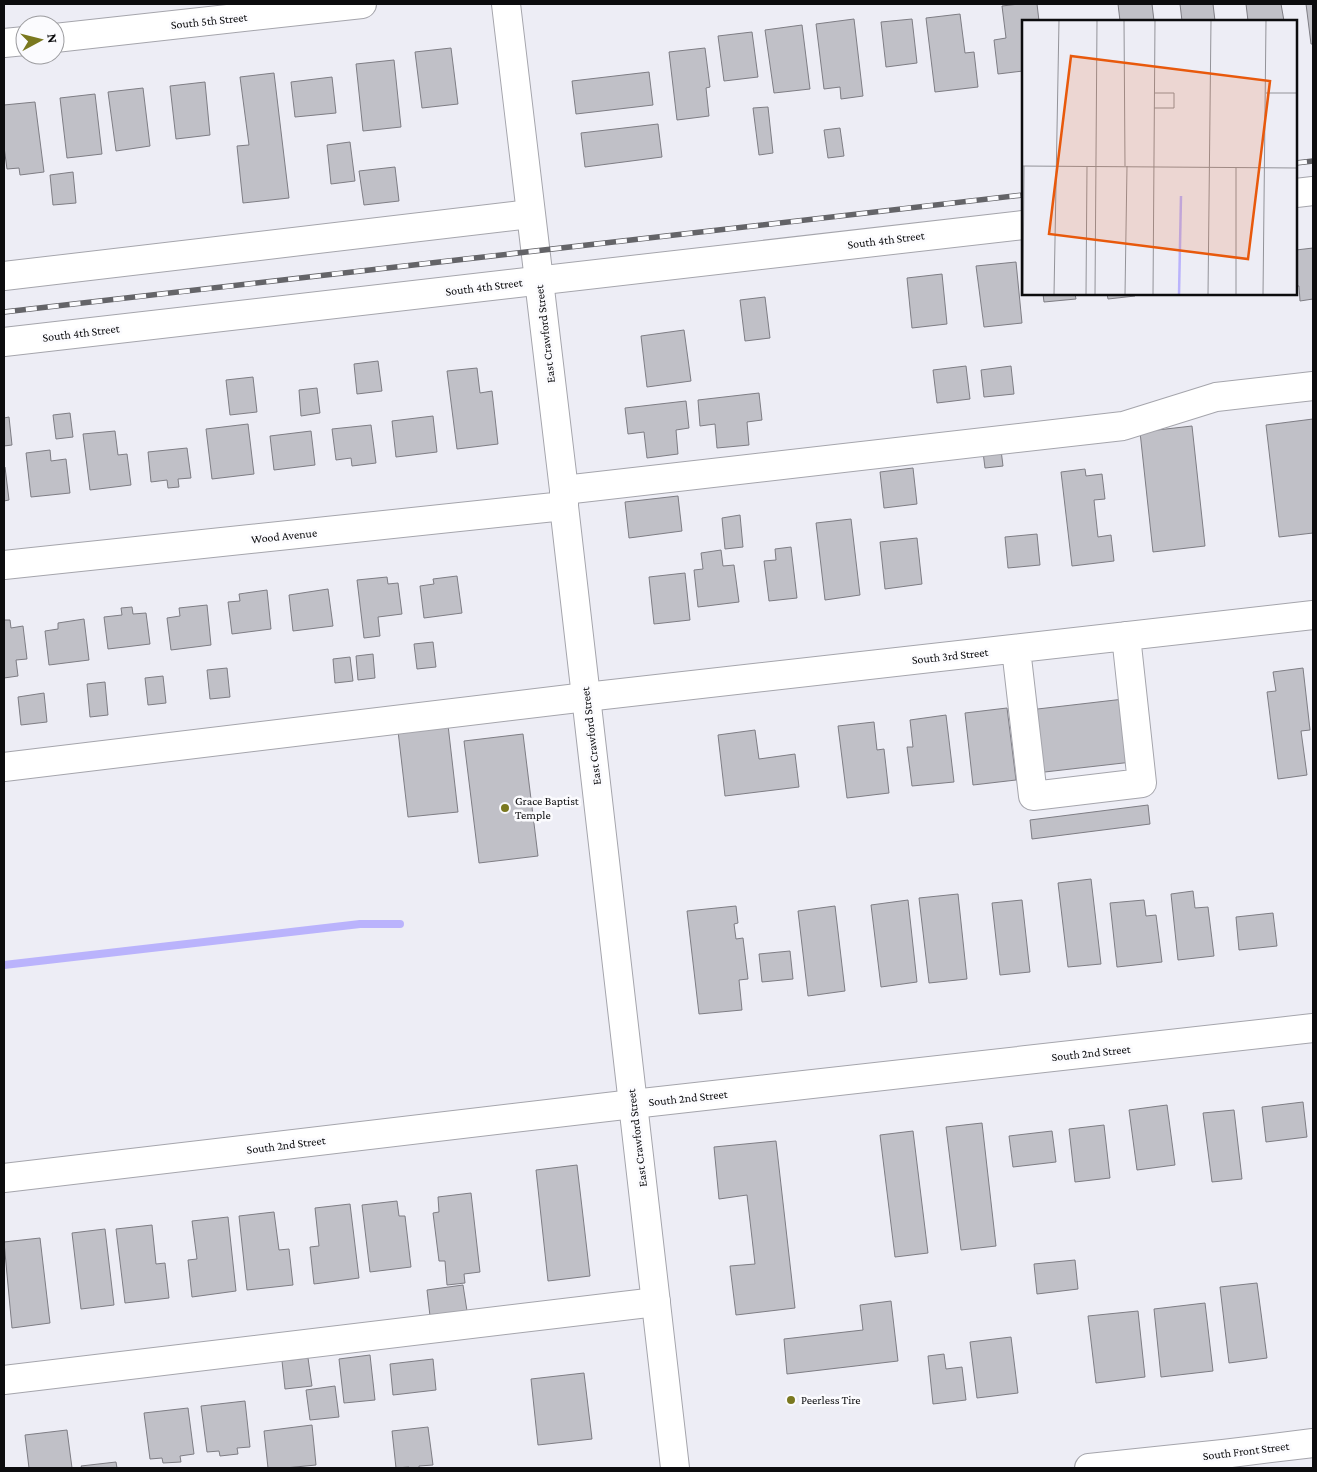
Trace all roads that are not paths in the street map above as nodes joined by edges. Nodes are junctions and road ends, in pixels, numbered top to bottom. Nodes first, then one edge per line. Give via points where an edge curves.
1 (362, 4) edge
2 (506, 4) edge
3 (65, 37) edge
4 (1313, 191) edge
5 (1297, 193) edge
6 (530, 214) junction
7 (1022, 225) edge
8 (4, 276) edge
9 (538, 280) junction
10 (4, 342) edge
11 (1313, 386) edge
12 (564, 498) junction
13 (4, 565) edge
14 (1313, 615) edge
15 (1126, 636) junction
16 (1016, 649) junction
17 (586, 697) junction
18 (4, 767) edge
19 (1313, 1028) edge
20 (633, 1104) junction
21 (4, 1178) edge
22 (656, 1302) junction
23 (4, 1380) edge
24 (1313, 1443) edge
25 (1224, 1461) edge
26 (675, 1468) edge
27 (1089, 1468) edge

1 - 3 street, South 5th Street
2 - 6 street, East Crawford Street
4 - 5 street
6 - 8 street
6 - 9 street, East Crawford Street
7 - 9 street, South 4th Street
9 - 10 street, South 4th Street
9 - 12 street, East Crawford Street
11 - 12 street, Wood Avenue via 1216,397 1123,426
12 - 13 street, Wood Avenue
12 - 17 street, East Crawford Street
14 - 15 street, South 3rd Street
15 - 16 street, South 3rd Street
15 - 16 street via 1142,783 1032,796
16 - 17 street, South 3rd Street
17 - 18 street, South 3rd Street
17 - 20 street, East Crawford Street
19 - 20 street, South 2nd Street
20 - 21 street, South 2nd Street
20 - 22 street, East Crawford Street
22 - 23 street
22 - 26 street, East Crawford Street
24 - 25 street, South Front Street
25 - 27 street, South Front Street

